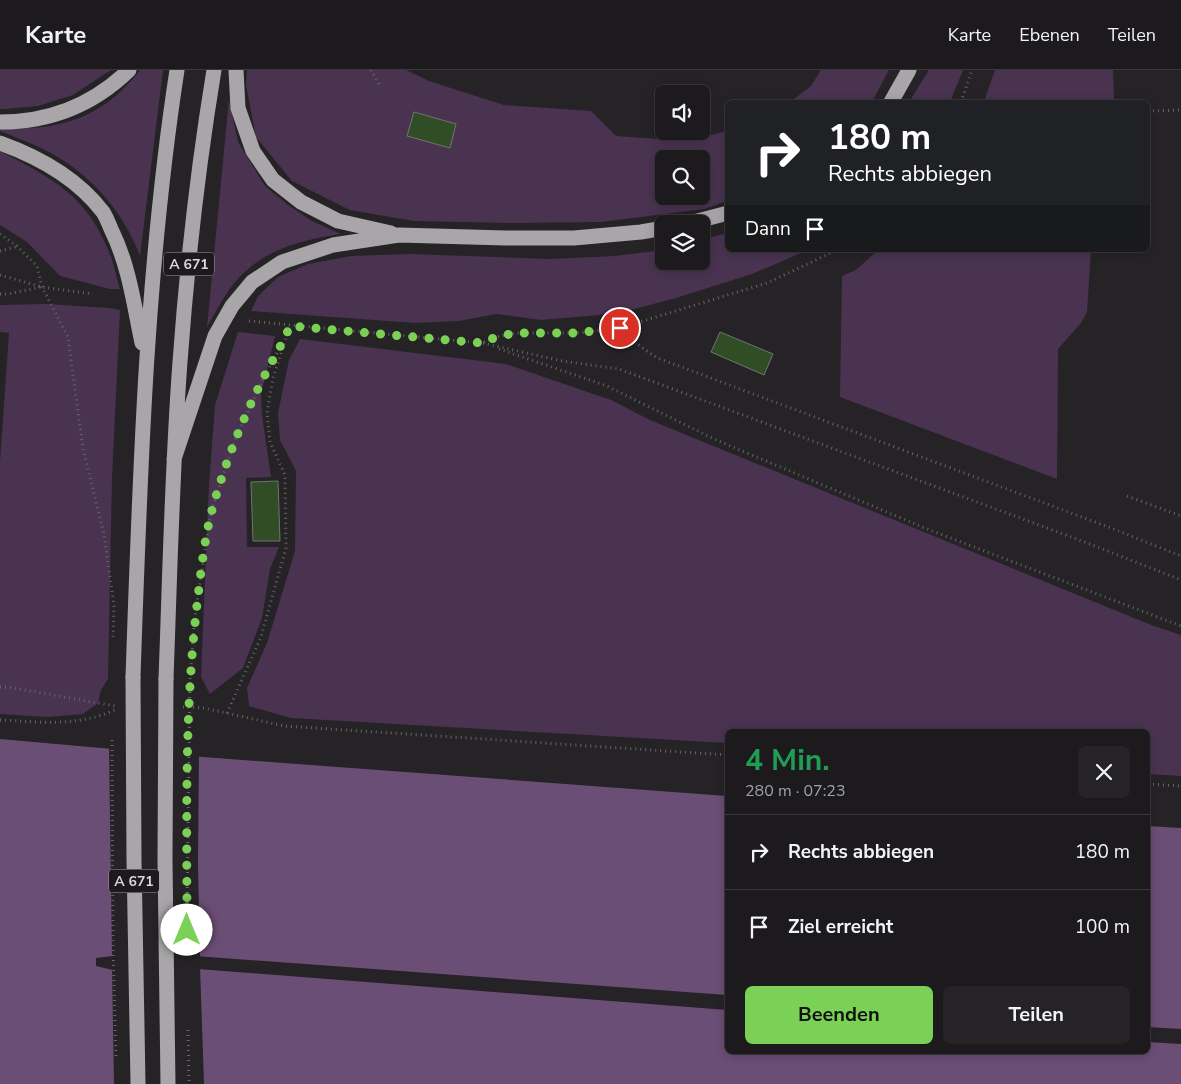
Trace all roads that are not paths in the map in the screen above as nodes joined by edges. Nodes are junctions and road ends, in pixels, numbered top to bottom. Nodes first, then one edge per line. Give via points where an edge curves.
1 (129, 70) edge
2 (177, 70) edge
3 (214, 70) edge
4 (236, 70) edge
5 (909, 70) edge
6 (891, 100) edge
7 (0, 122) edge
8 (0, 143) edge
9 (725, 214) edge
10 (710, 218) edge
11 (655, 230) edge
12 (399, 235) junction
13 (146, 361) junction
14 (174, 459) junction
15 (138, 1084) edge
16 (168, 1084) edge

1 - 7 highway via 104,92 68,111 46,118
2 - 13 highway, A 671 via 162,184
3 - 14 highway, A 671 via 188,268
4 - 12 highway via 238,108 253,151 273,180 301,202 338,221
5 - 6 highway
8 - 13 highway via 42,161 75,182 104,213 126,269
9 - 10 highway
11 - 12 highway via 574,238
12 - 14 highway via 333,245 282,262 252,282 232,306 215,336
13 - 15 highway, A 671, bridge via 134,677
14 - 16 highway, A 671, bridge via 166,679

